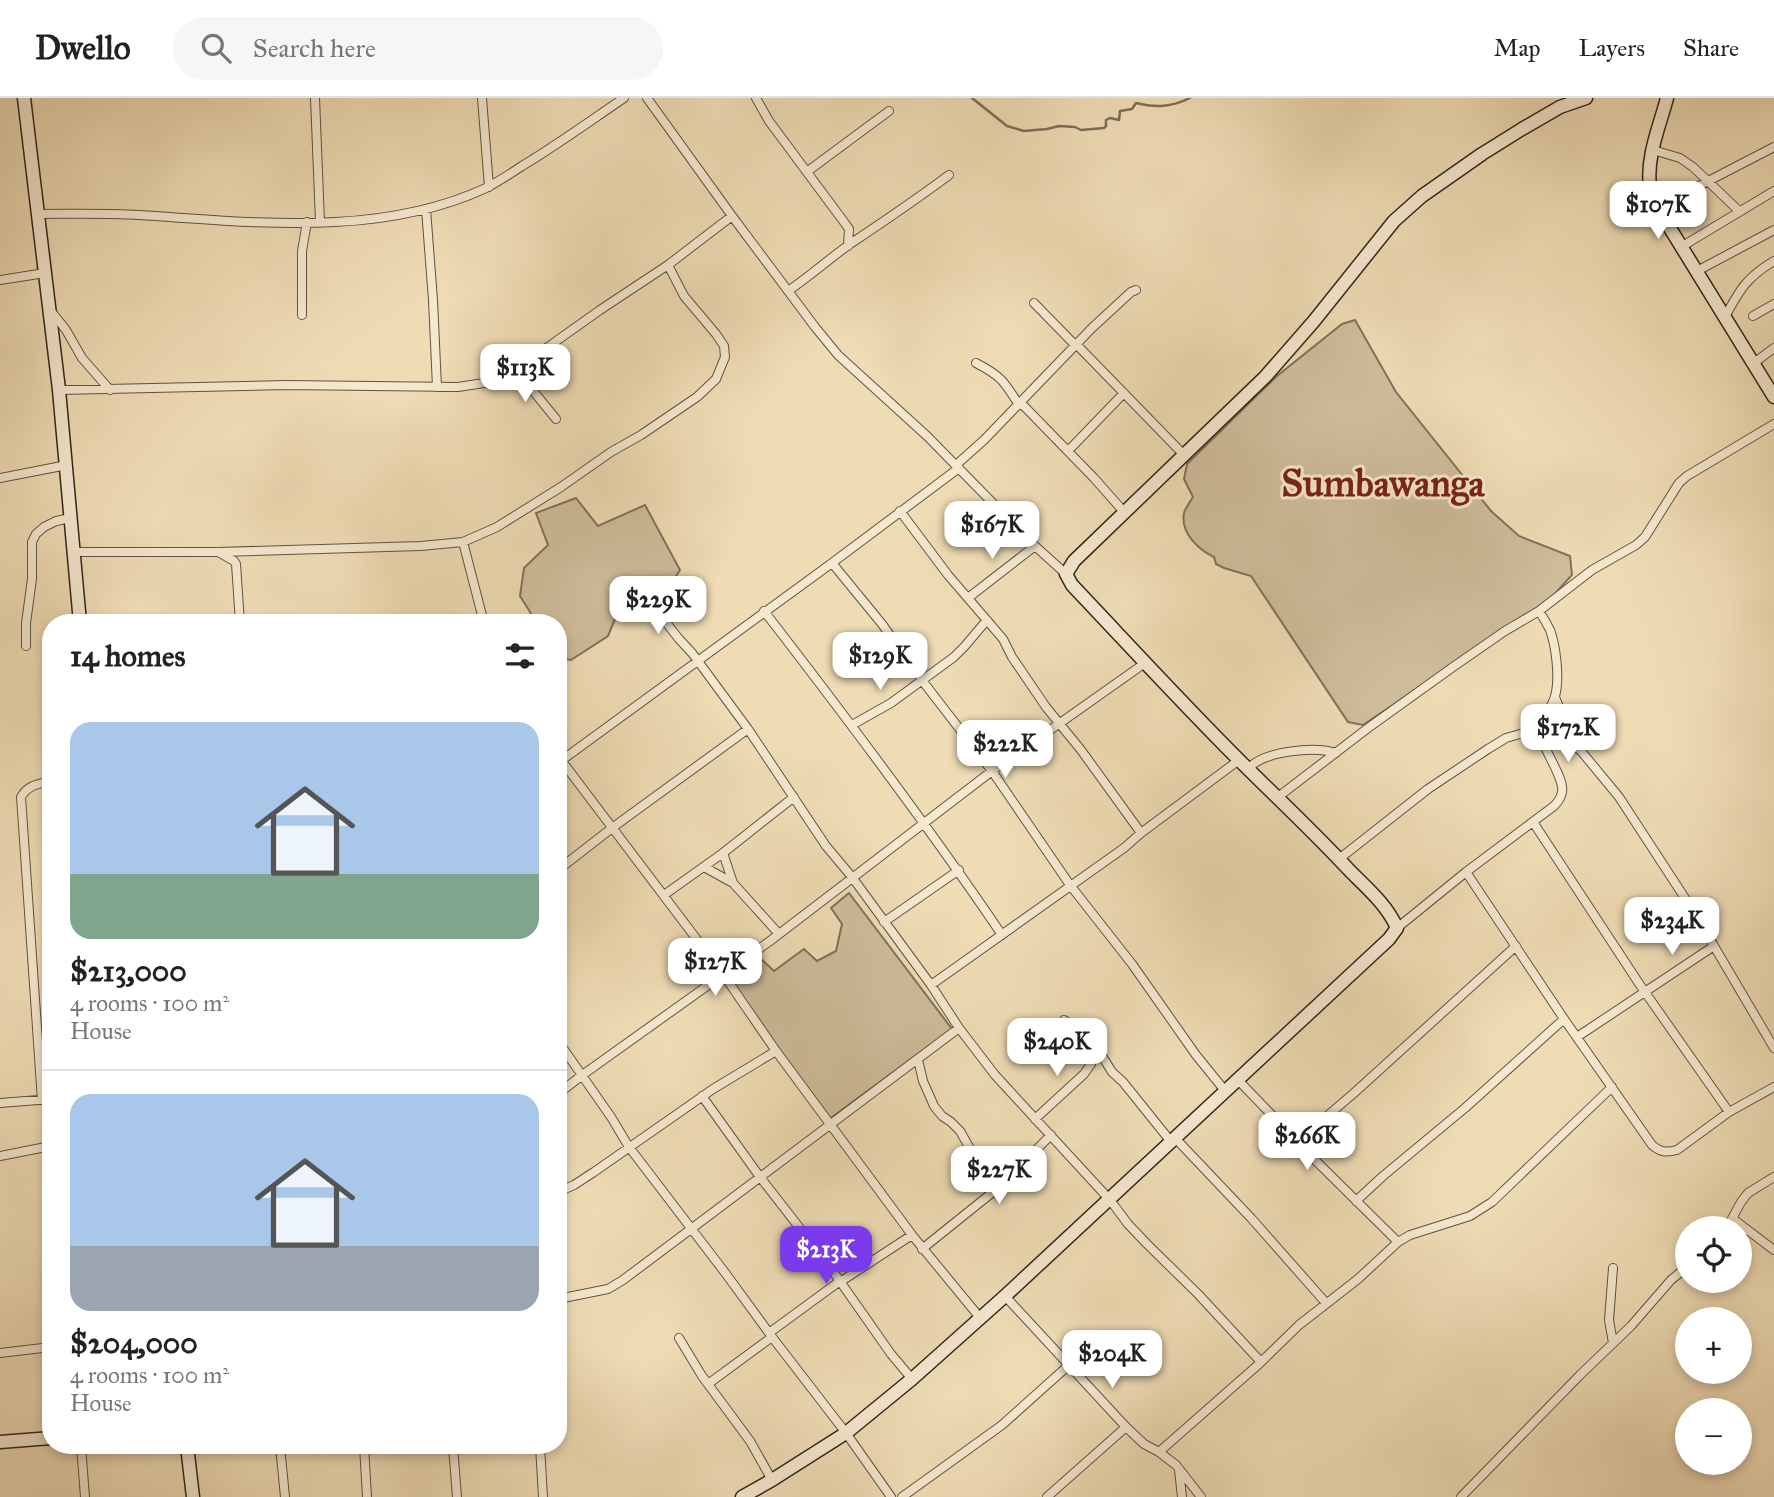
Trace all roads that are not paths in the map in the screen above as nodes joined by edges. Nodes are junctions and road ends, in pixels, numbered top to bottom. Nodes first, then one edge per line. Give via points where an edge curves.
1 (24, 98) edge
2 (315, 98) edge
3 (482, 98) edge
4 (624, 98) edge
5 (647, 98) edge
6 (1586, 98) edge
7 (1667, 98) edge
8 (760, 100) edge
9 (889, 111) dead end
10 (1774, 147) edge
11 (1653, 150) junction
12 (808, 171) junction
13 (949, 175) dead end
14 (1707, 181) junction
15 (489, 187) junction
16 (1774, 191) edge
17 (1658, 207) junction
18 (426, 209) junction
19 (1740, 211) junction
20 (38, 214) junction
21 (732, 216) junction
22 (307, 222) junction
23 (320, 222) junction
24 (1774, 230) edge
25 (848, 246) junction
26 (1681, 247) junction
27 (1774, 261) edge
28 (668, 265) junction
29 (1697, 271) junction
30 (45, 273) junction
31 (0, 280) edge
32 (1136, 290) dead end
33 (788, 291) junction
34 (1034, 303) dead end
35 (1774, 304) edge
36 (50, 309) junction
37 (302, 315) dead end
38 (1753, 316) dead end
39 (1726, 317) junction
40 (1077, 345) junction
41 (1774, 348) edge
42 (976, 363) dead end
43 (1754, 363) junction
44 (516, 370) junction
45 (436, 387) junction
46 (59, 390) junction
47 (110, 390) junction
48 (1772, 390) edge
49 (1124, 393) junction
50 (1020, 404) junction
51 (556, 419) dead end
52 (1774, 424) edge
53 (1068, 451) junction
54 (1184, 455) junction
55 (66, 466) junction
56 (958, 466) junction
57 (0, 478) edge
58 (900, 511) junction
59 (1124, 512) junction
60 (71, 518) junction
61 (463, 542) junction
62 (1035, 547) junction
63 (73, 552) junction
64 (218, 552) junction
65 (832, 562) junction
66 (1066, 574) junction
67 (642, 592) dead end
68 (968, 598) junction
69 (764, 611) junction
70 (1539, 611) junction
71 (79, 614) edge
72 (239, 614) edge
73 (482, 614) edge
74 (987, 620) junction
75 (26, 646) dead end
76 (698, 661) junction
77 (1145, 663) junction
78 (921, 679) junction
79 (1555, 697) junction
80 (1060, 723) junction
81 (852, 725) junction
82 (748, 729) junction
83 (1540, 734) junction
84 (1574, 746) junction
85 (1336, 752) junction
86 (567, 754) edge
87 (1243, 764) junction
88 (567, 770) edge
89 (992, 771) junction
90 (42, 783) edge
91 (794, 797) junction
92 (1278, 797) junction
93 (1533, 822) junction
94 (925, 823) junction
95 (612, 828) junction
96 (1141, 833) junction
97 (723, 853) junction
98 (1339, 859) junction
99 (567, 863) edge
100 (704, 867) junction
101 (959, 870) junction
102 (1466, 872) junction
103 (852, 877) junction
104 (733, 883) junction
105 (1070, 885) junction
106 (664, 895) junction
107 (884, 922) junction
108 (1397, 928) junction
109 (779, 934) junction
110 (1002, 935) junction
111 (1516, 946) junction
112 (1714, 946) junction
113 (723, 974) junction
114 (931, 985) junction
115 (1645, 991) junction
116 (1064, 1020) dead end
117 (1564, 1020) junction
118 (959, 1028) junction
119 (1577, 1037) junction
120 (1096, 1046) junction
121 (1774, 1048) edge
122 (42, 1051) edge
123 (776, 1051) junction
124 (567, 1055) edge
125 (918, 1060) junction
126 (581, 1076) junction
127 (1238, 1080) junction
128 (567, 1087) edge
129 (1612, 1087) junction
130 (1774, 1087) edge
131 (1226, 1092) junction
132 (702, 1096) junction
133 (42, 1099) edge
134 (0, 1103) edge
135 (1729, 1112) junction
136 (1035, 1119) junction
137 (830, 1125) junction
138 (1051, 1136) junction
139 (1174, 1141) junction
140 (1298, 1141) junction
141 (629, 1147) junction
142 (42, 1148) edge
143 (0, 1156) edge
144 (760, 1177) junction
145 (1774, 1177) edge
146 (567, 1188) edge
147 (998, 1188) junction
148 (1110, 1200) junction
149 (1356, 1200) junction
150 (1734, 1216) edge
151 (692, 1228) junction
152 (1752, 1233) edge
153 (912, 1235) junction
154 (1398, 1242) junction
155 (922, 1249) junction
156 (1774, 1250) edge
157 (1614, 1268) dead end
158 (1675, 1277) edge
159 (840, 1281) junction
160 (1006, 1296) junction
161 (567, 1297) edge
162 (1326, 1303) junction
163 (981, 1319) junction
164 (770, 1335) junction
165 (679, 1338) dead end
166 (1613, 1343) junction
167 (42, 1348) edge
168 (0, 1353) edge
169 (1261, 1362) junction
170 (1069, 1365) junction
171 (912, 1379) junction
172 (708, 1384) junction
173 (1126, 1427) junction
174 (846, 1433) junction
175 (42, 1438) edge
176 (0, 1442) edge
177 (1159, 1452) junction
178 (81, 1454) edge
179 (188, 1454) edge
180 (281, 1454) edge
181 (365, 1454) edge
182 (454, 1454) edge
183 (541, 1454) edge
184 (1180, 1471) junction
185 (772, 1480) junction
186 (84, 1496) edge
187 (193, 1497) edge
188 (285, 1497) edge
189 (368, 1497) edge
190 (457, 1497) edge
191 (544, 1497) edge
192 (742, 1497) edge
193 (891, 1497) edge
194 (902, 1497) edge
195 (1047, 1497) edge
196 (1182, 1497) edge
197 (1201, 1497) edge
198 (1461, 1497) edge

1 - 20 street
2 - 23 street
3 - 15 street
4 - 15 street
5 - 21 street
6 - 54 street via 1522,129 1422,196 1394,221 1265,377
7 - 11 street
8 - 12 street via 769,121
9 - 12 street
10 - 14 street
11 - 14 street via 1681,158
11 - 17 street via 1650,183
12 - 25 street via 849,229
13 - 25 street
14 - 17 street
14 - 19 street
15 - 18 street
16 - 19 street
17 - 26 street
18 - 23 street
18 - 45 street
19 - 26 street
20 - 22 street
20 - 30 street
21 - 28 street
21 - 33 street
22 - 23 street
22 - 37 street
24 - 29 street
25 - 33 street
26 - 29 street
27 - 39 street via 1743,285
28 - 44 street
28 - 61 street via 684,296 724,346 725,357 716,379 697,397 561,487 497,527
29 - 39 street
30 - 31 street
30 - 36 street
32 - 40 street
33 - 56 street via 838,355
34 - 40 street
35 - 38 street
36 - 46 street
36 - 47 street via 86,364
39 - 43 street
40 - 49 street
40 - 50 street
41 - 43 street
42 - 50 street via 995,372
43 - 48 street
44 - 45 street via 484,383
44 - 51 street
45 - 47 street
46 - 47 street
46 - 55 street
49 - 53 street
49 - 54 street
50 - 53 street
50 - 56 street
52 - 70 street via 1687,476 1645,537
53 - 59 street
54 - 59 street
55 - 57 street
55 - 60 street
56 - 58 street
56 - 62 street
58 - 65 street
58 - 68 street
59 - 66 street
60 - 63 street
60 - 75 street via 44,527 32,542
61 - 64 street
61 - 73 street
62 - 66 street
62 - 68 street
63 - 64 street
63 - 71 street
64 - 72 street via 236,564
65 - 69 street
65 - 78 street
66 - 77 street
67 - 76 street
68 - 74 street
69 - 76 street
69 - 81 street
70 - 79 street via 1555,649
70 - 85 street
74 - 78 street via 954,657
74 - 80 street
76 - 82 street
76 - 86 street
77 - 80 street
77 - 87 street
78 - 81 street
78 - 89 street
79 - 83 street
79 - 84 street
80 - 89 street
80 - 96 street
81 - 94 street
82 - 91 street
82 - 95 street
83 - 84 street via 1564,738
83 - 93 street via 1562,793 1554,806
83 - 98 street via 1520,734 1488,748
84 - 112 street via 1619,797
85 - 87 street via 1290,752
85 - 92 street
87 - 92 street
87 - 96 street
88 - 95 street
89 - 94 street
89 - 105 street
90 - 122 street via 26,789 21,797
91 - 97 street
91 - 103 street
92 - 98 street
93 - 102 street
93 - 115 street
94 - 101 street
94 - 103 street
95 - 99 street
95 - 106 street
96 - 105 street
97 - 100 street
97 - 104 street
98 - 108 street via 1384,906
100 - 104 street
100 - 106 street
101 - 107 street
101 - 110 street
102 - 108 street
102 - 111 street
103 - 107 street
103 - 109 street
104 - 109 street
105 - 110 street
105 - 131 street
106 - 113 street
107 - 114 street
108 - 127 street
109 - 113 street
110 - 114 street
111 - 117 street
111 - 140 street
112 - 115 street
112 - 121 street
113 - 123 street
113 - 126 street
114 - 118 street
115 - 119 street
115 - 135 street
116 - 120 street
117 - 119 street
117 - 149 street
118 - 125 street
118 - 136 street
119 - 129 street
120 - 136 street via 1084,1074
120 - 139 street via 1112,1072
123 - 132 street
123 - 137 street
124 - 126 street
125 - 137 street
125 - 147 street via 934,1106 960,1131 986,1177
126 - 128 street
126 - 141 street
127 - 131 street
127 - 140 street
129 - 135 street via 1659,1151 1677,1150
129 - 154 street via 1482,1210
130 - 135 street
131 - 139 street
132 - 141 street
132 - 144 street
133 - 134 street
136 - 138 street
137 - 144 street
137 - 153 street
138 - 147 street
138 - 148 street
139 - 148 street
139 - 162 street
140 - 149 street
141 - 146 street
141 - 151 street
142 - 143 street
144 - 151 street
144 - 159 street
145 - 150 street via 1748,1193
147 - 155 street
148 - 160 street
148 - 169 street
149 - 154 street
151 - 161 street via 608,1289
151 - 164 street
152 - 156 street
153 - 155 street
153 - 159 street
154 - 162 street
155 - 163 street
157 - 166 street via 1609,1320
158 - 166 street
159 - 164 street
159 - 171 street
160 - 163 street
160 - 170 street
162 - 169 street
163 - 171 street
164 - 172 street
164 - 174 street
165 - 172 street
166 - 198 street
167 - 168 street
169 - 177 street
170 - 173 street
170 - 194 street via 1002,1425
171 - 174 street
172 - 185 street
173 - 177 street
173 - 195 street
174 - 185 street
174 - 193 street
175 - 176 street
177 - 184 street
178 - 186 street
179 - 187 street
180 - 188 street
181 - 189 street
182 - 190 street
183 - 191 street
184 - 196 street
184 - 197 street
185 - 192 street

